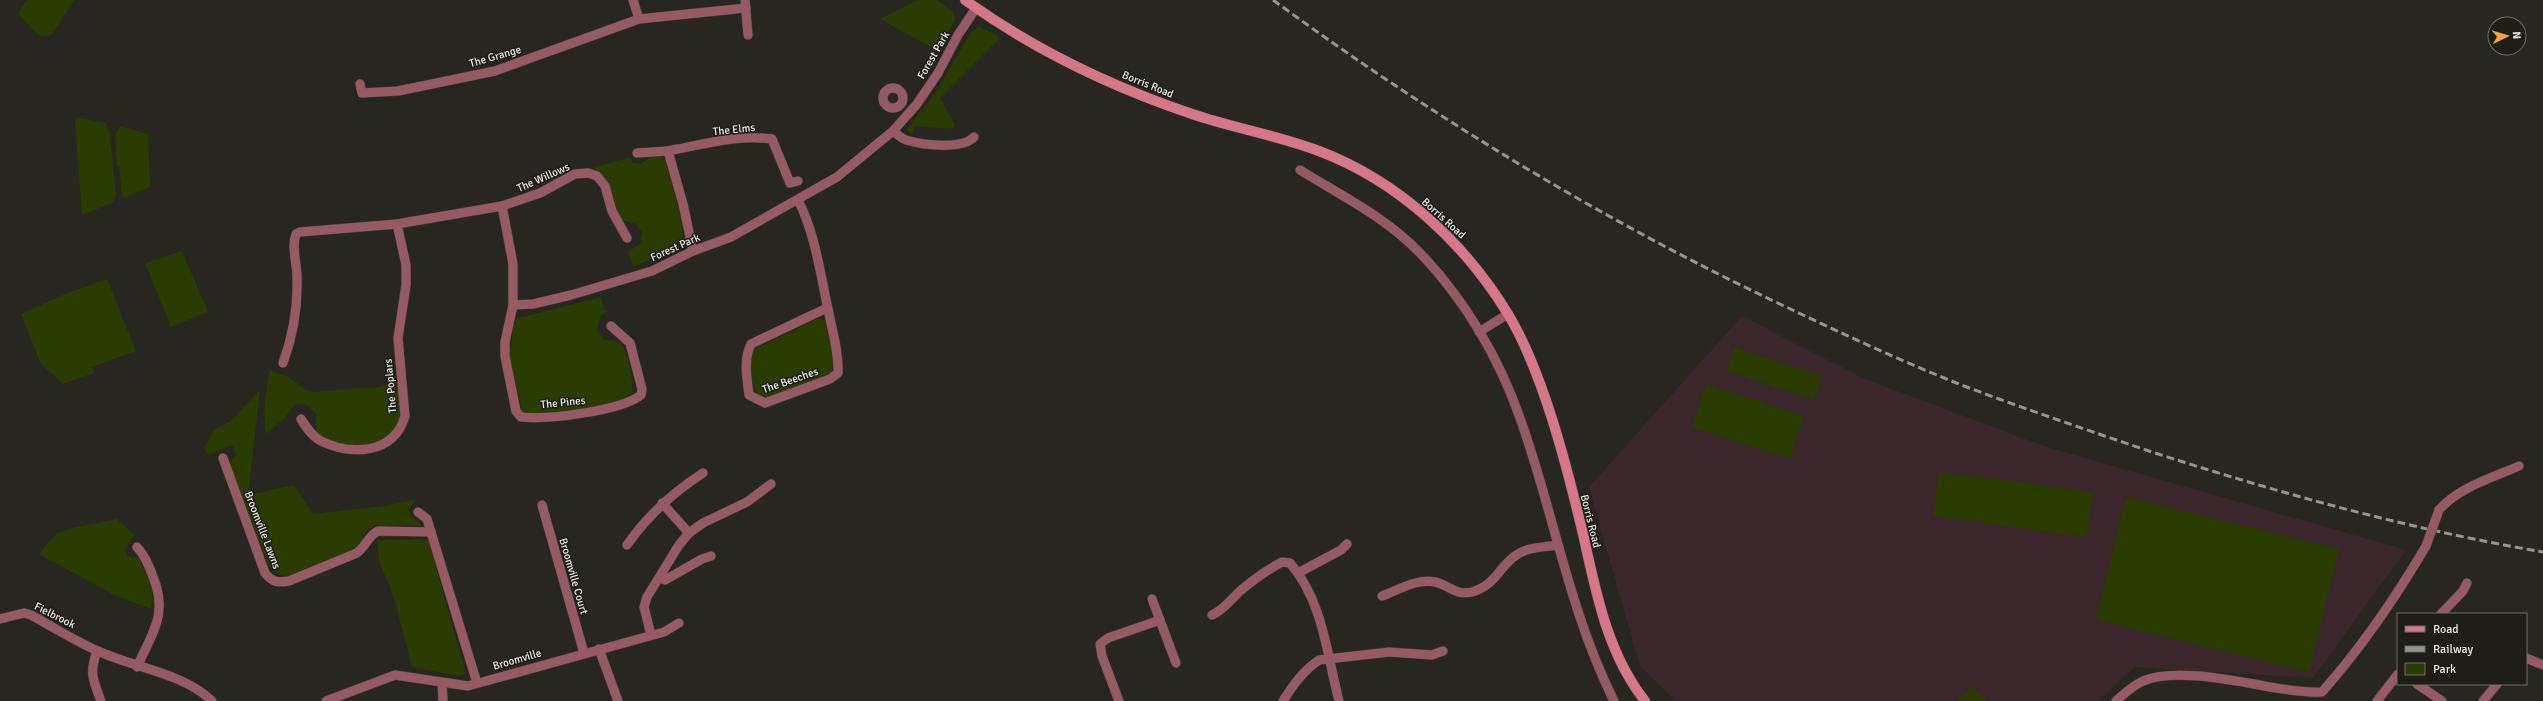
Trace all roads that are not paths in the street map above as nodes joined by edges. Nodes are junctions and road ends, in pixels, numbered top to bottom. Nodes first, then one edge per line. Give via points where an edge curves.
1 (633, 0) edge
2 (965, 0) edge
3 (745, 4) edge
4 (976, 8) junction
5 (639, 19) junction
6 (748, 35) dead end
7 (360, 84) dead end
8 (900, 105) dead end
9 (909, 113) junction
10 (893, 131) junction
11 (974, 137) dead end
12 (668, 151) junction
13 (638, 153) dead end
14 (1300, 170) dead end
15 (798, 181) dead end
16 (798, 200) junction
17 (502, 206) junction
18 (397, 224) junction
19 (627, 238) dead end
20 (694, 251) junction
21 (513, 305) junction
22 (828, 308) junction
23 (1508, 314) junction
24 (611, 326) dead end
25 (1479, 332) junction
26 (283, 363) dead end
27 (301, 419) dead end
28 (223, 458) dead end
29 (2520, 466) dead end
30 (703, 474) dead end
31 (771, 484) dead end
32 (662, 503) junction
33 (542, 505) dead end
34 (418, 512) dead end
35 (430, 532) junction
36 (689, 533) junction
37 (1347, 544) dead end
38 (627, 545) dead end
39 (1556, 545) junction
40 (137, 547) dead end
41 (711, 556) dead end
42 (1298, 573) junction
43 (658, 578) junction
44 (2467, 583) dead end
45 (1382, 596) dead end
46 (1152, 599) dead end
47 (2443, 613) edge
48 (1212, 615) dead end
49 (0, 619) edge
50 (1160, 620) junction
51 (679, 623) dead end
52 (651, 635) junction
53 (599, 649) junction
54 (97, 651) junction
55 (1443, 651) dead end
56 (584, 653) junction
57 (1328, 658) junction
58 (2527, 658) edge
59 (1176, 663) dead end
60 (2543, 665) edge
61 (137, 667) junction
62 (2397, 675) edge
63 (442, 683) junction
64 (477, 683) junction
65 (2418, 685) edge
66 (2496, 685) edge
67 (101, 701) edge
68 (212, 701) edge
69 (326, 701) edge
70 (443, 701) edge
71 (618, 701) edge
72 (1119, 701) edge
73 (1283, 701) edge
74 (1339, 701) edge
75 (1614, 701) edge
76 (1645, 701) edge
77 (2116, 701) edge
78 (2377, 701) edge
79 (2442, 701) edge
80 (2483, 701) edge

1 - 5 street
2 - 4 street, Borris Road
3 - 5 street, The Grange
3 - 6 street, The Grange
4 - 9 street, Forest Park via 938,73
4 - 23 street, Borris Road via 1039,47 1143,96 1190,113 1318,150 1373,178 1445,233 1466,255
5 - 7 street, The Grange via 495,71 398,91 362,93
8 - 9 street
9 - 10 street, Forest Park
10 - 11 street via 905,140 957,146
10 - 16 street, Forest Park via 855,164
12 - 13 street, The Elms
12 - 15 street, The Elms via 738,139 772,139 790,183
12 - 20 street
14 - 25 street via 1383,220 1401,236 1440,275
16 - 20 street, Forest Park via 731,237
16 - 22 street, The Beeches via 806,214
17 - 18 street
17 - 19 street, The Willows via 540,193 575,174 588,173 596,176 605,186 612,211
17 - 21 street via 513,264
18 - 26 street via 296,234 296,299 291,337
18 - 27 street, The Poplars via 406,265 398,338 405,416 402,426 385,445 350,450 318,440
20 - 21 street, Forest Park via 652,271 619,282 551,300
21 - 24 street, The Pines via 504,342 505,362 516,411 521,417 586,413 641,395 642,389 630,343
22 - 22 street, The Beeches via 752,344 747,353 746,364 749,396 765,403 830,379 838,373 837,352
23 - 25 street
23 - 76 street, Borris Road via 1535,372 1550,418 1582,531 1599,606 1610,638 1626,671
25 - 39 street via 1502,373 1520,417
28 - 35 street, Broomville Lawns via 265,573 278,583 357,553 363,549 371,535 378,531
29 - 77 street, bridge via 2462,491 2446,501 2439,510 2426,546 2386,608 2322,692 2304,692 2209,677 2174,677 2144,681
30 - 32 street
31 - 36 street via 747,502 723,512
32 - 36 street
32 - 38 street
33 - 56 street, Broomville Court
34 - 35 street via 427,519
35 - 64 street
36 - 43 street
37 - 42 street via 1341,550
39 - 45 street via 1531,548 1517,554 1486,587 1470,592 1461,593 1435,582 1425,581
39 - 75 street via 1581,624
40 - 61 street via 145,556 154,579 161,609
41 - 43 street via 665,580
42 - 48 street via 1290,564 1282,562 1263,572 1221,611
42 - 57 street via 1320,621
43 - 52 street via 644,607
44 - 47 street via 2464,590
46 - 50 street
49 - 54 street, Fielbrook via 24,613 31,615
50 - 59 street
50 - 72 street via 1108,638 1100,644
51 - 52 street, Broomville via 664,632
52 - 53 street, Broomville
53 - 56 street, Broomville
53 - 71 street
54 - 61 street, Fielbrook
54 - 67 street via 92,677
55 - 57 street via 1432,655 1389,652
56 - 64 street, Broomville
57 - 73 street via 1310,667 1293,684
57 - 74 street
58 - 60 street
61 - 68 street, Fielbrook via 187,682
62 - 78 street
63 - 64 street, Broomville via 460,686
63 - 69 street, Broomville via 395,675
63 - 70 street
65 - 79 street
66 - 80 street

